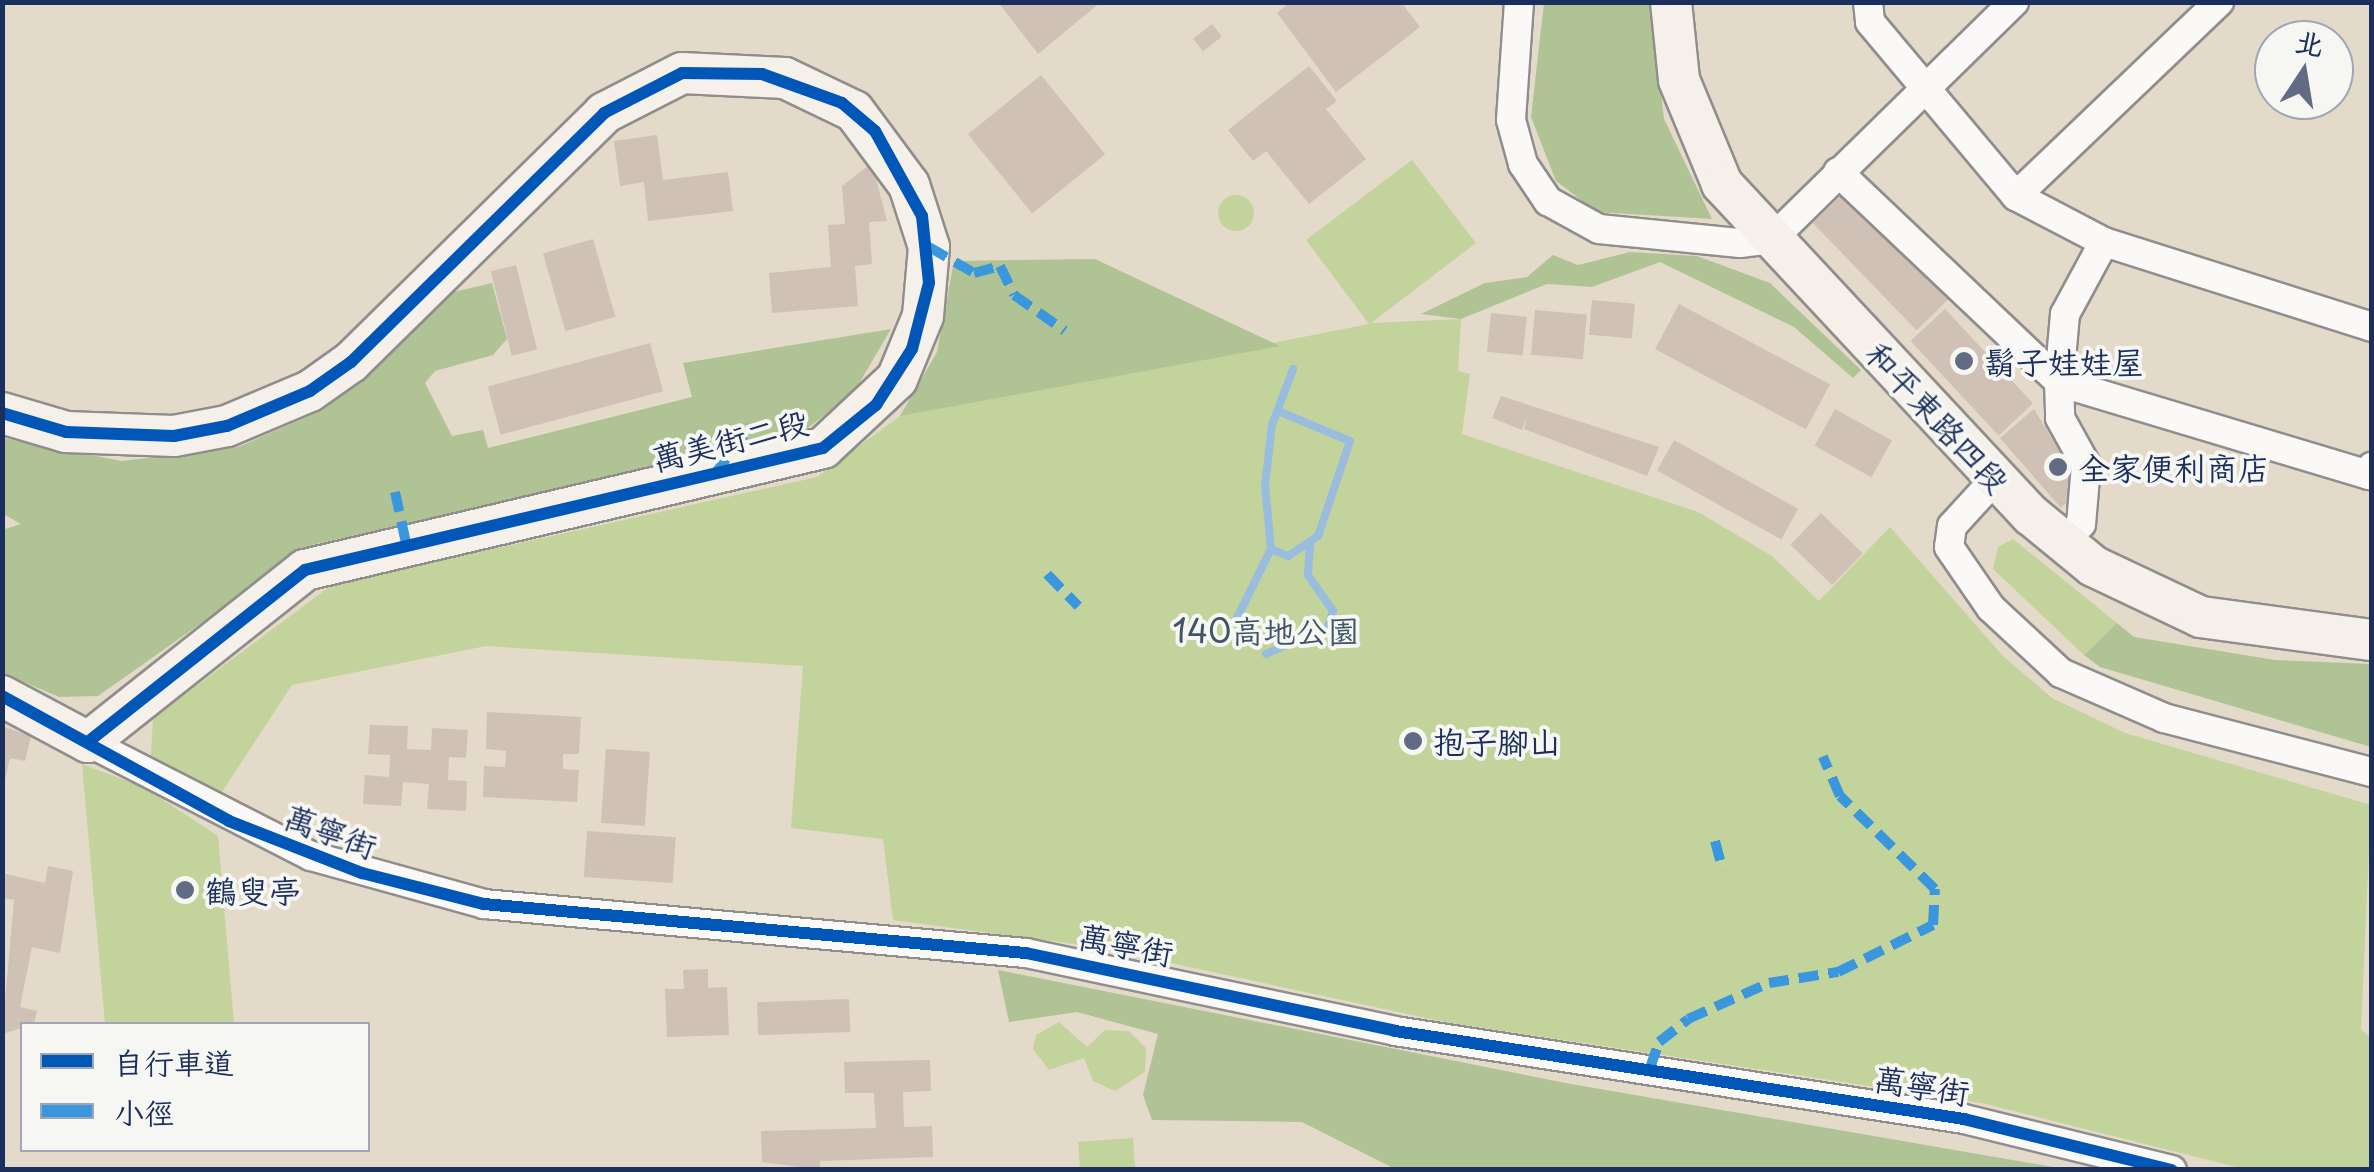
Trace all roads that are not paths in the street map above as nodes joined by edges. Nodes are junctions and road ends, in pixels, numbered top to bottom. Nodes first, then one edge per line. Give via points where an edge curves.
1 (1519, 2) edge
2 (1671, 2) edge
3 (1868, 2) edge
4 (2014, 2) edge
5 (2219, 2) edge
6 (1922, 86) junction
7 (1838, 172) junction
8 (2016, 196) junction
9 (1772, 239) junction
10 (2104, 242) junction
11 (2372, 327) edge
12 (2059, 382) junction
13 (2, 413) edge
14 (2370, 471) edge
15 (1996, 478) junction
16 (2062, 543) junction
17 (2372, 640) edge
18 (2, 696) edge
19 (88, 742) junction
20 (2372, 772) edge
21 (2172, 1170) edge

1 - 9 street via 1511,120 1548,201 1599,230
2 - 9 street, 和平東路四段 via 1679,80 1699,142
3 - 6 street via 1870,22
4 - 6 street
5 - 8 street
6 - 7 street
6 - 8 street
7 - 9 street
7 - 12 street
8 - 10 street
9 - 15 street, 和平東路四段
10 - 11 street
10 - 12 street via 2065,314
12 - 14 street
12 - 16 street via 2060,418 2086,465 2081,524
13 - 19 street, 萬美街二段 via 66,432 174,436 227,426 310,391 351,362 604,112 682,73 774,76 842,103 875,131 922,216 929,283 912,349 876,405 823,448 305,570
15 - 16 street, 和平東路四段
15 - 20 street via 1952,526 1949,547 1992,608 2062,673 2164,718
16 - 17 street, 和平東路四段 via 2131,589 2200,617
18 - 19 street
19 - 21 street, 萬寧街 via 311,856 484,904 1026,953 1395,1031 1978,1122

